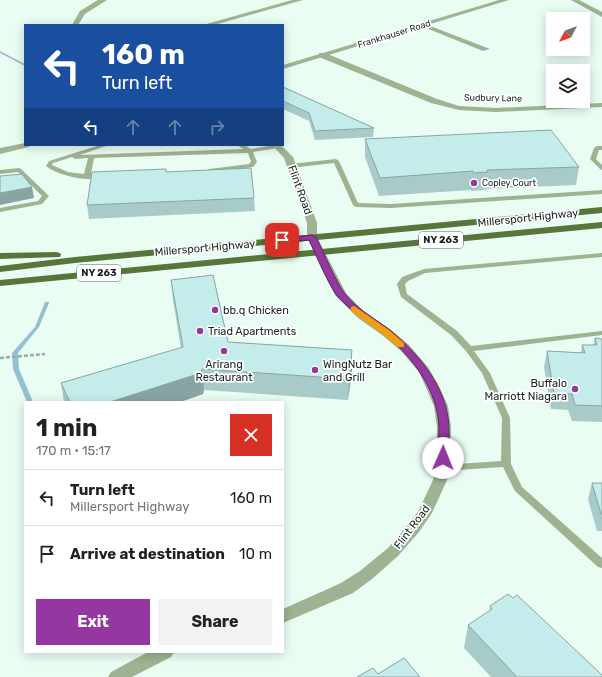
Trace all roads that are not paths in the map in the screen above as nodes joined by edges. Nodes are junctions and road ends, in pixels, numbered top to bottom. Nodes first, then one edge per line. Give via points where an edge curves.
1 (104, 0) edge
2 (300, 0) edge
3 (506, 0) edge
4 (574, 0) edge
5 (602, 15) edge
6 (76, 24) edge
7 (210, 24) edge
8 (422, 25) junction
9 (486, 49) dead end
10 (322, 55) junction
11 (284, 67) edge
12 (602, 105) edge
13 (24, 145) edge
14 (103, 146) edge
15 (242, 146) edge
16 (277, 146) edge
17 (602, 148) edge
18 (0, 151) edge
19 (250, 151) junction
20 (70, 156) junction
21 (91, 157) junction
22 (290, 166) junction
23 (602, 168) edge
24 (202, 170) edge
25 (0, 172) edge
26 (110, 176) edge
27 (87, 177) junction
28 (602, 192) edge
29 (0, 210) edge
30 (602, 210) edge
31 (602, 225) edge
32 (312, 237) junction
33 (318, 252) junction
34 (124, 255) junction
35 (602, 255) edge
36 (0, 256) edge
37 (0, 269) edge
38 (0, 283) edge
39 (602, 333) edge
40 (469, 349) junction
41 (506, 464) junction
42 (443, 468) junction
43 (602, 564) edge
44 (284, 616) edge
45 (163, 653) edge
46 (117, 677) edge

1 - 6 street via 84,11
2 - 7 street
3 - 8 street, Frankhauser Road
4 - 5 street
8 - 9 street
8 - 10 street, Frankhauser Road
10 - 11 street, Frankhauser Road
10 - 12 street, Sudbury Lane via 434,101 459,108 496,110
13 - 18 street
14 - 20 lane
15 - 19 lane
16 - 19 lane
16 - 22 street, Flint Road via 288,157
17 - 23 lane via 597,148 593,159
19 - 21 lane
19 - 24 lane via 254,162 248,168
20 - 21 lane
20 - 27 lane via 51,162 49,166 56,171
21 - 27 lane
22 - 28 lane via 336,161 356,205 391,206
22 - 32 street, Flint Road via 312,223
25 - 29 lane via 19,170 26,180 46,196 40,203
26 - 27 lane
30 - 32 main road, Millersport Highway / NY 263
31 - 33 main road, Millersport Highway / NY 263
32 - 33 street, Flint Road
32 - 34 main road, Millersport Highway / NY 263
33 - 38 main road, Millersport Highway / NY 263
33 - 42 street, Flint Road via 348,303 386,332 424,370 441,406 444,426
34 - 36 main road
34 - 37 main road, Millersport Highway / NY 263
35 - 40 lane via 424,271 405,279 401,284 404,295 445,325
39 - 40 lane
40 - 41 lane via 486,373 506,418
41 - 42 lane
41 - 43 lane via 518,489
42 - 44 street, Flint Road via 425,513 393,552 346,588
45 - 46 street

